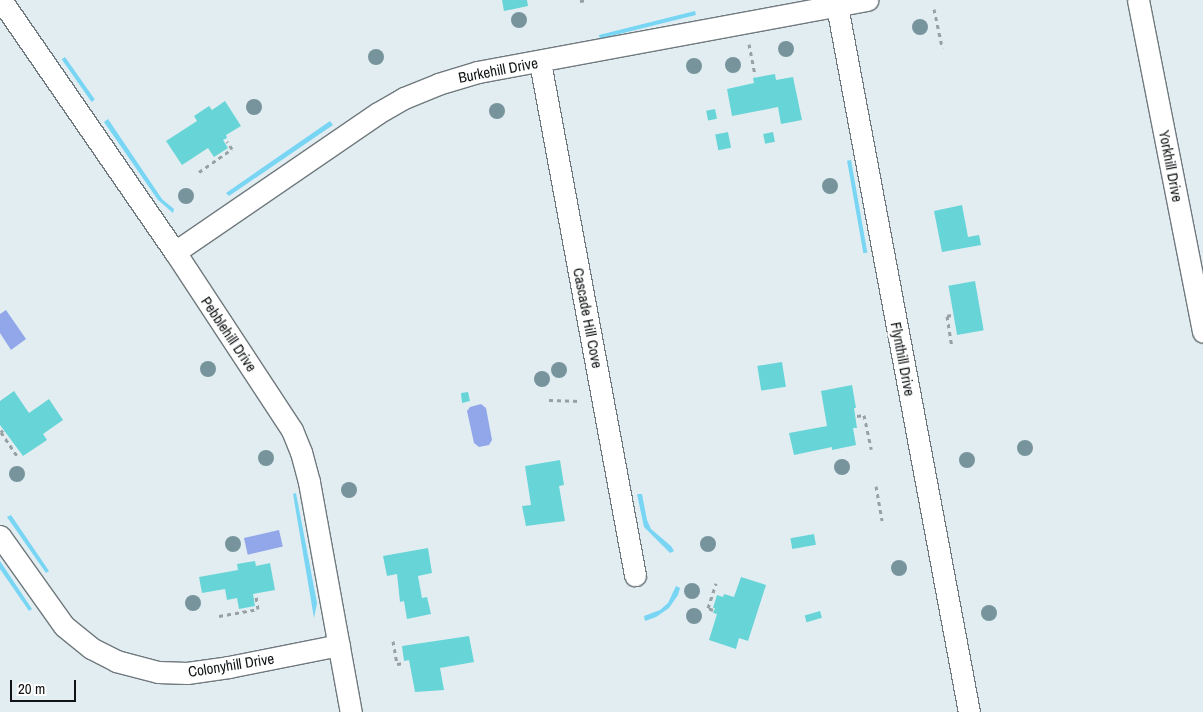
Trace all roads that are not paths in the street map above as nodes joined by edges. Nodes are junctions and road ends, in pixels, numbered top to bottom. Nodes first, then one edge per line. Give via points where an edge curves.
1 (1, 0) edge
2 (867, 0) edge
3 (1138, 0) edge
4 (837, 6) junction
5 (540, 62) junction
6 (174, 252) junction
7 (1203, 332) edge
8 (0, 536) edge
9 (635, 575) dead end
10 (339, 646) junction
11 (351, 712) edge
12 (969, 712) edge

1 - 6 street, Pebblehill Drive
2 - 4 street, Burkehill Drive
3 - 7 street, Yorkhill Drive
4 - 5 street, Burkehill Drive
4 - 12 street, Flynthill Drive
5 - 6 street, Burkehill Drive via 456,78 404,98
5 - 9 street, Cascade Hill Cove
6 - 10 street, Pebblehill Drive via 292,430 302,452
8 - 10 street, Colonyhill Drive via 64,626 91,648 116,662 158,672 187,673
10 - 11 street, Pebblehill Drive

